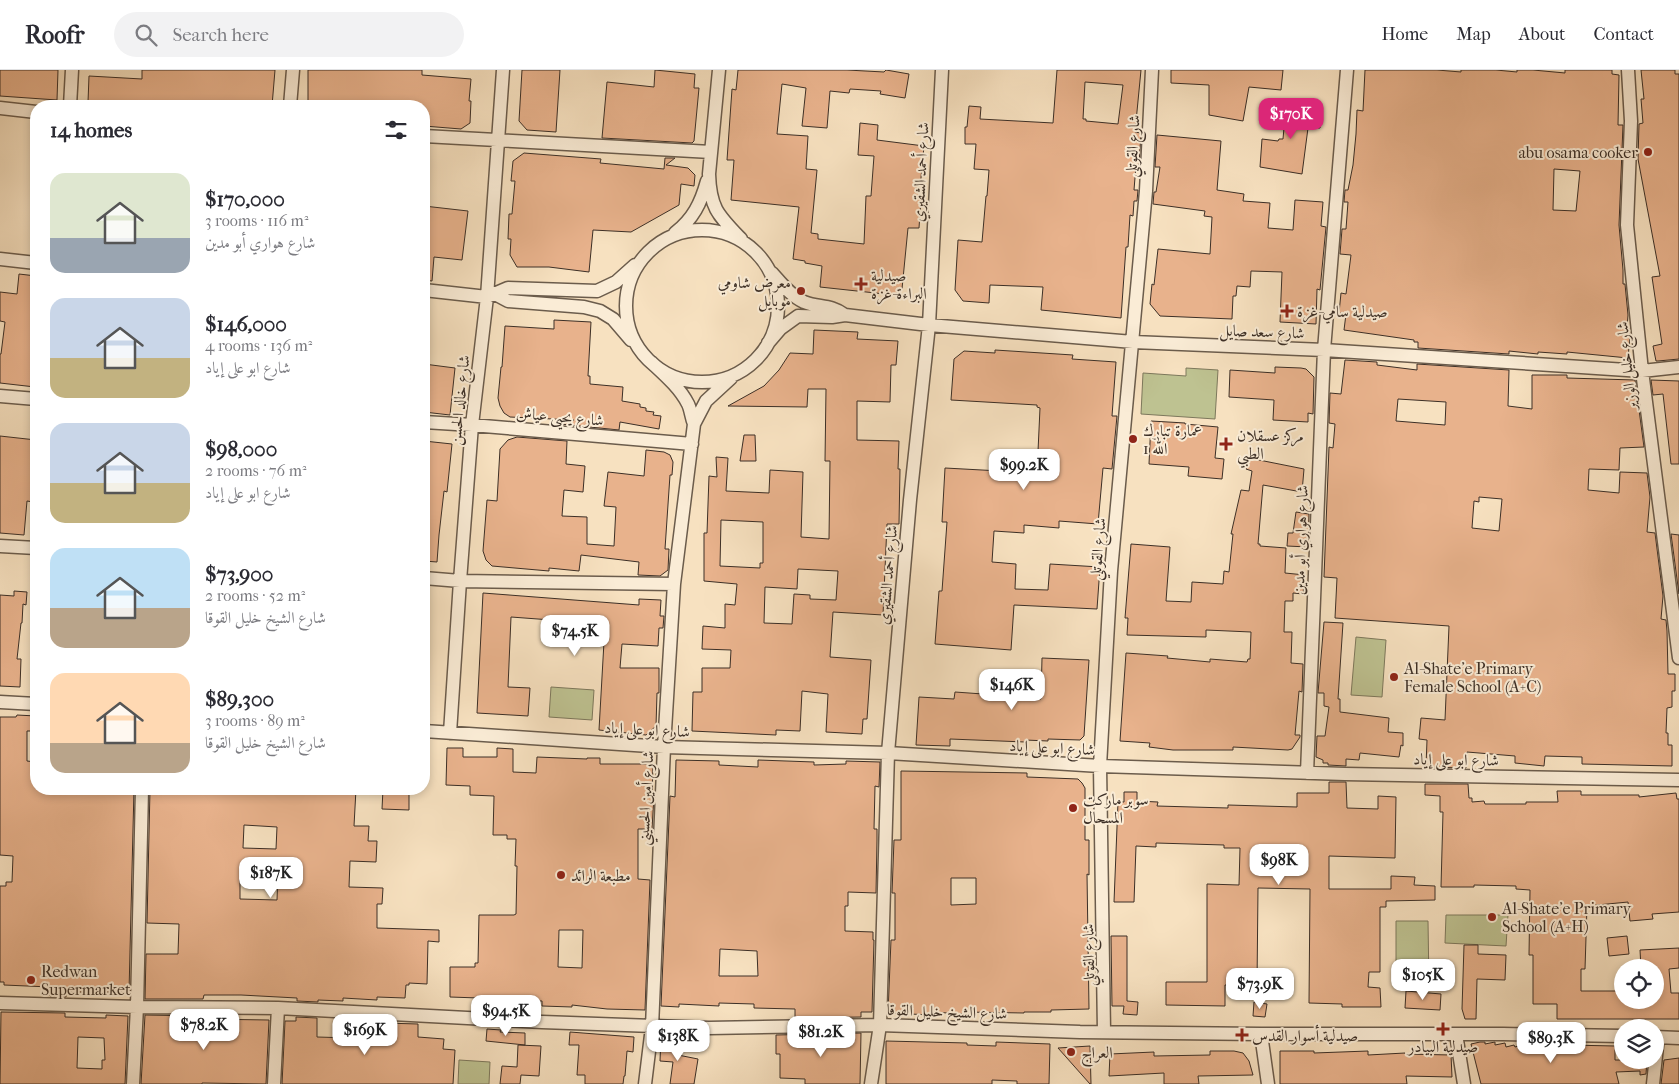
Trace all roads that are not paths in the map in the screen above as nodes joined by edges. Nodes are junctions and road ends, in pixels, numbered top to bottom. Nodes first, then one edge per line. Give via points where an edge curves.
1 (72, 70) edge
2 (293, 70) edge
3 (503, 70) edge
4 (719, 70) edge
5 (942, 70) edge
6 (1152, 70) edge
7 (1347, 70) edge
8 (1628, 70) edge
9 (70, 100) edge
10 (290, 100) edge
11 (0, 108) edge
12 (30, 111) edge
13 (430, 136) edge
14 (497, 141) junction
15 (711, 152) junction
16 (709, 174) junction
17 (669, 238) junction
18 (748, 247) junction
19 (645, 255) junction
20 (0, 259) edge
21 (30, 262) edge
22 (767, 268) junction
23 (430, 290) edge
24 (490, 295) junction
25 (845, 315) junction
26 (928, 325) junction
27 (1133, 342) junction
28 (768, 343) junction
29 (639, 348) junction
30 (1324, 350) junction
31 (651, 362) junction
32 (1679, 367) edge
33 (744, 369) junction
34 (1642, 371) junction
35 (0, 396) edge
36 (30, 398) edge
37 (430, 422) edge
38 (694, 424) junction
39 (472, 425) junction
40 (692, 444) junction
41 (0, 546) edge
42 (30, 548) edge
43 (430, 578) edge
44 (460, 581) junction
45 (674, 584) junction
46 (1679, 658) edge
47 (0, 702) edge
48 (30, 704) edge
49 (430, 732) edge
50 (450, 733) junction
51 (664, 747) junction
52 (888, 753) junction
53 (1100, 766) junction
54 (1307, 772) junction
55 (1679, 780) edge
56 (142, 795) edge
57 (0, 1003) edge
58 (137, 1007) junction
59 (278, 1008) junction
60 (880, 1025) junction
61 (652, 1027) junction
62 (1104, 1032) junction
63 (1261, 1034) junction
64 (1456, 1034) junction
65 (1614, 1036) edge
66 (1664, 1037) edge
67 (1679, 1038) edge
68 (1654, 1069) edge
69 (133, 1084) edge
70 (274, 1084) edge
71 (645, 1084) edge
72 (872, 1084) edge
73 (1268, 1084) edge
74 (1464, 1084) edge
75 (1653, 1084) edge

1 - 9 street
2 - 10 street
3 - 14 street, شارع خالد الحسن
4 - 15 street
5 - 26 street, شارع أحمد الشقيري
6 - 27 street, شارع القوتلي
7 - 30 street, شارع هواري أبو مدين
8 - 34 street, شارع خليل الوزير via 1631,121 1627,225
11 - 12 street
13 - 14 street
14 - 15 street
14 - 24 street, شارع خالد الحسن
15 - 16 street
16 - 17 street via 698,207
16 - 18 street via 713,206
17 - 18 street via 688,231 712,231 732,236
17 - 19 street
18 - 22 street
19 - 24 street via 616,282 597,292 508,288
19 - 29 street via 632,277 626,301 629,326
20 - 21 street
22 - 25 street, شارع سعد صايل via 800,300 836,308
22 - 28 street via 775,286 778,307
23 - 24 street
24 - 29 street via 508,301 600,311 613,319
24 - 39 street, شارع خالد الحسن
25 - 26 street, شارع سعد صايل
25 - 28 street, شارع سعد صايل via 832,318 798,316
26 - 27 street, شارع سعد صايل
26 - 52 street, شارع أحمد الشقيري
27 - 30 street, شارع سعد صايل
27 - 53 street, شارع القوتلي via 1111,571
28 - 33 street
29 - 31 street
30 - 34 street, شارع سعد صايل
30 - 54 street, شارع هواري أبو مدين
31 - 33 street via 667,373 700,383 721,379
31 - 38 street, شارع أمين الحسيني via 686,400
32 - 34 street, شارع سعد صايل
33 - 38 street, شارع أمين الحسيني via 712,394
34 - 46 street, شارع خليل الوزير
35 - 36 street
37 - 39 street, شارع يحيى عياش
38 - 40 street, شارع أمين الحسيني
39 - 40 street, شارع يحيى عياش
39 - 44 street, شارع خالد الحسن
40 - 45 street, شارع أمين الحسيني
41 - 42 street
43 - 44 street
44 - 45 street
44 - 50 street, شارع خالد الحسن
45 - 51 street, شارع أمين الحسيني
47 - 48 street
49 - 50 street, شارع ابو على إياد
50 - 51 street, شارع ابو على إياد
51 - 52 street, شارع ابو على إياد
51 - 61 street, شارع أمين الحسيني
52 - 53 street, شارع ابو على إياد
52 - 60 street, شارع أحمد الشقيري
53 - 54 street, شارع ابو على إياد
53 - 62 street, شارع القوتلي
54 - 55 street, شارع ابو على إياد
56 - 58 street
57 - 58 street, شارع الشيخ خليل القوقا
58 - 59 street, شارع الشيخ خليل القوقا
58 - 69 street
59 - 61 street, شارع الشيخ خليل القوقا
59 - 70 street
60 - 61 street, شارع الشيخ خليل القوقا
60 - 62 street, شارع الشيخ خليل القوقا
60 - 72 street, شارع أحمد الشقيري
61 - 71 street, شارع أمين الحسيني
62 - 63 street, شارع الشيخ خليل القوقا
63 - 64 street, شارع الشيخ خليل القوقا
63 - 73 street
64 - 65 street, شارع الشيخ خليل القوقا
64 - 74 street
66 - 67 street
68 - 75 street

